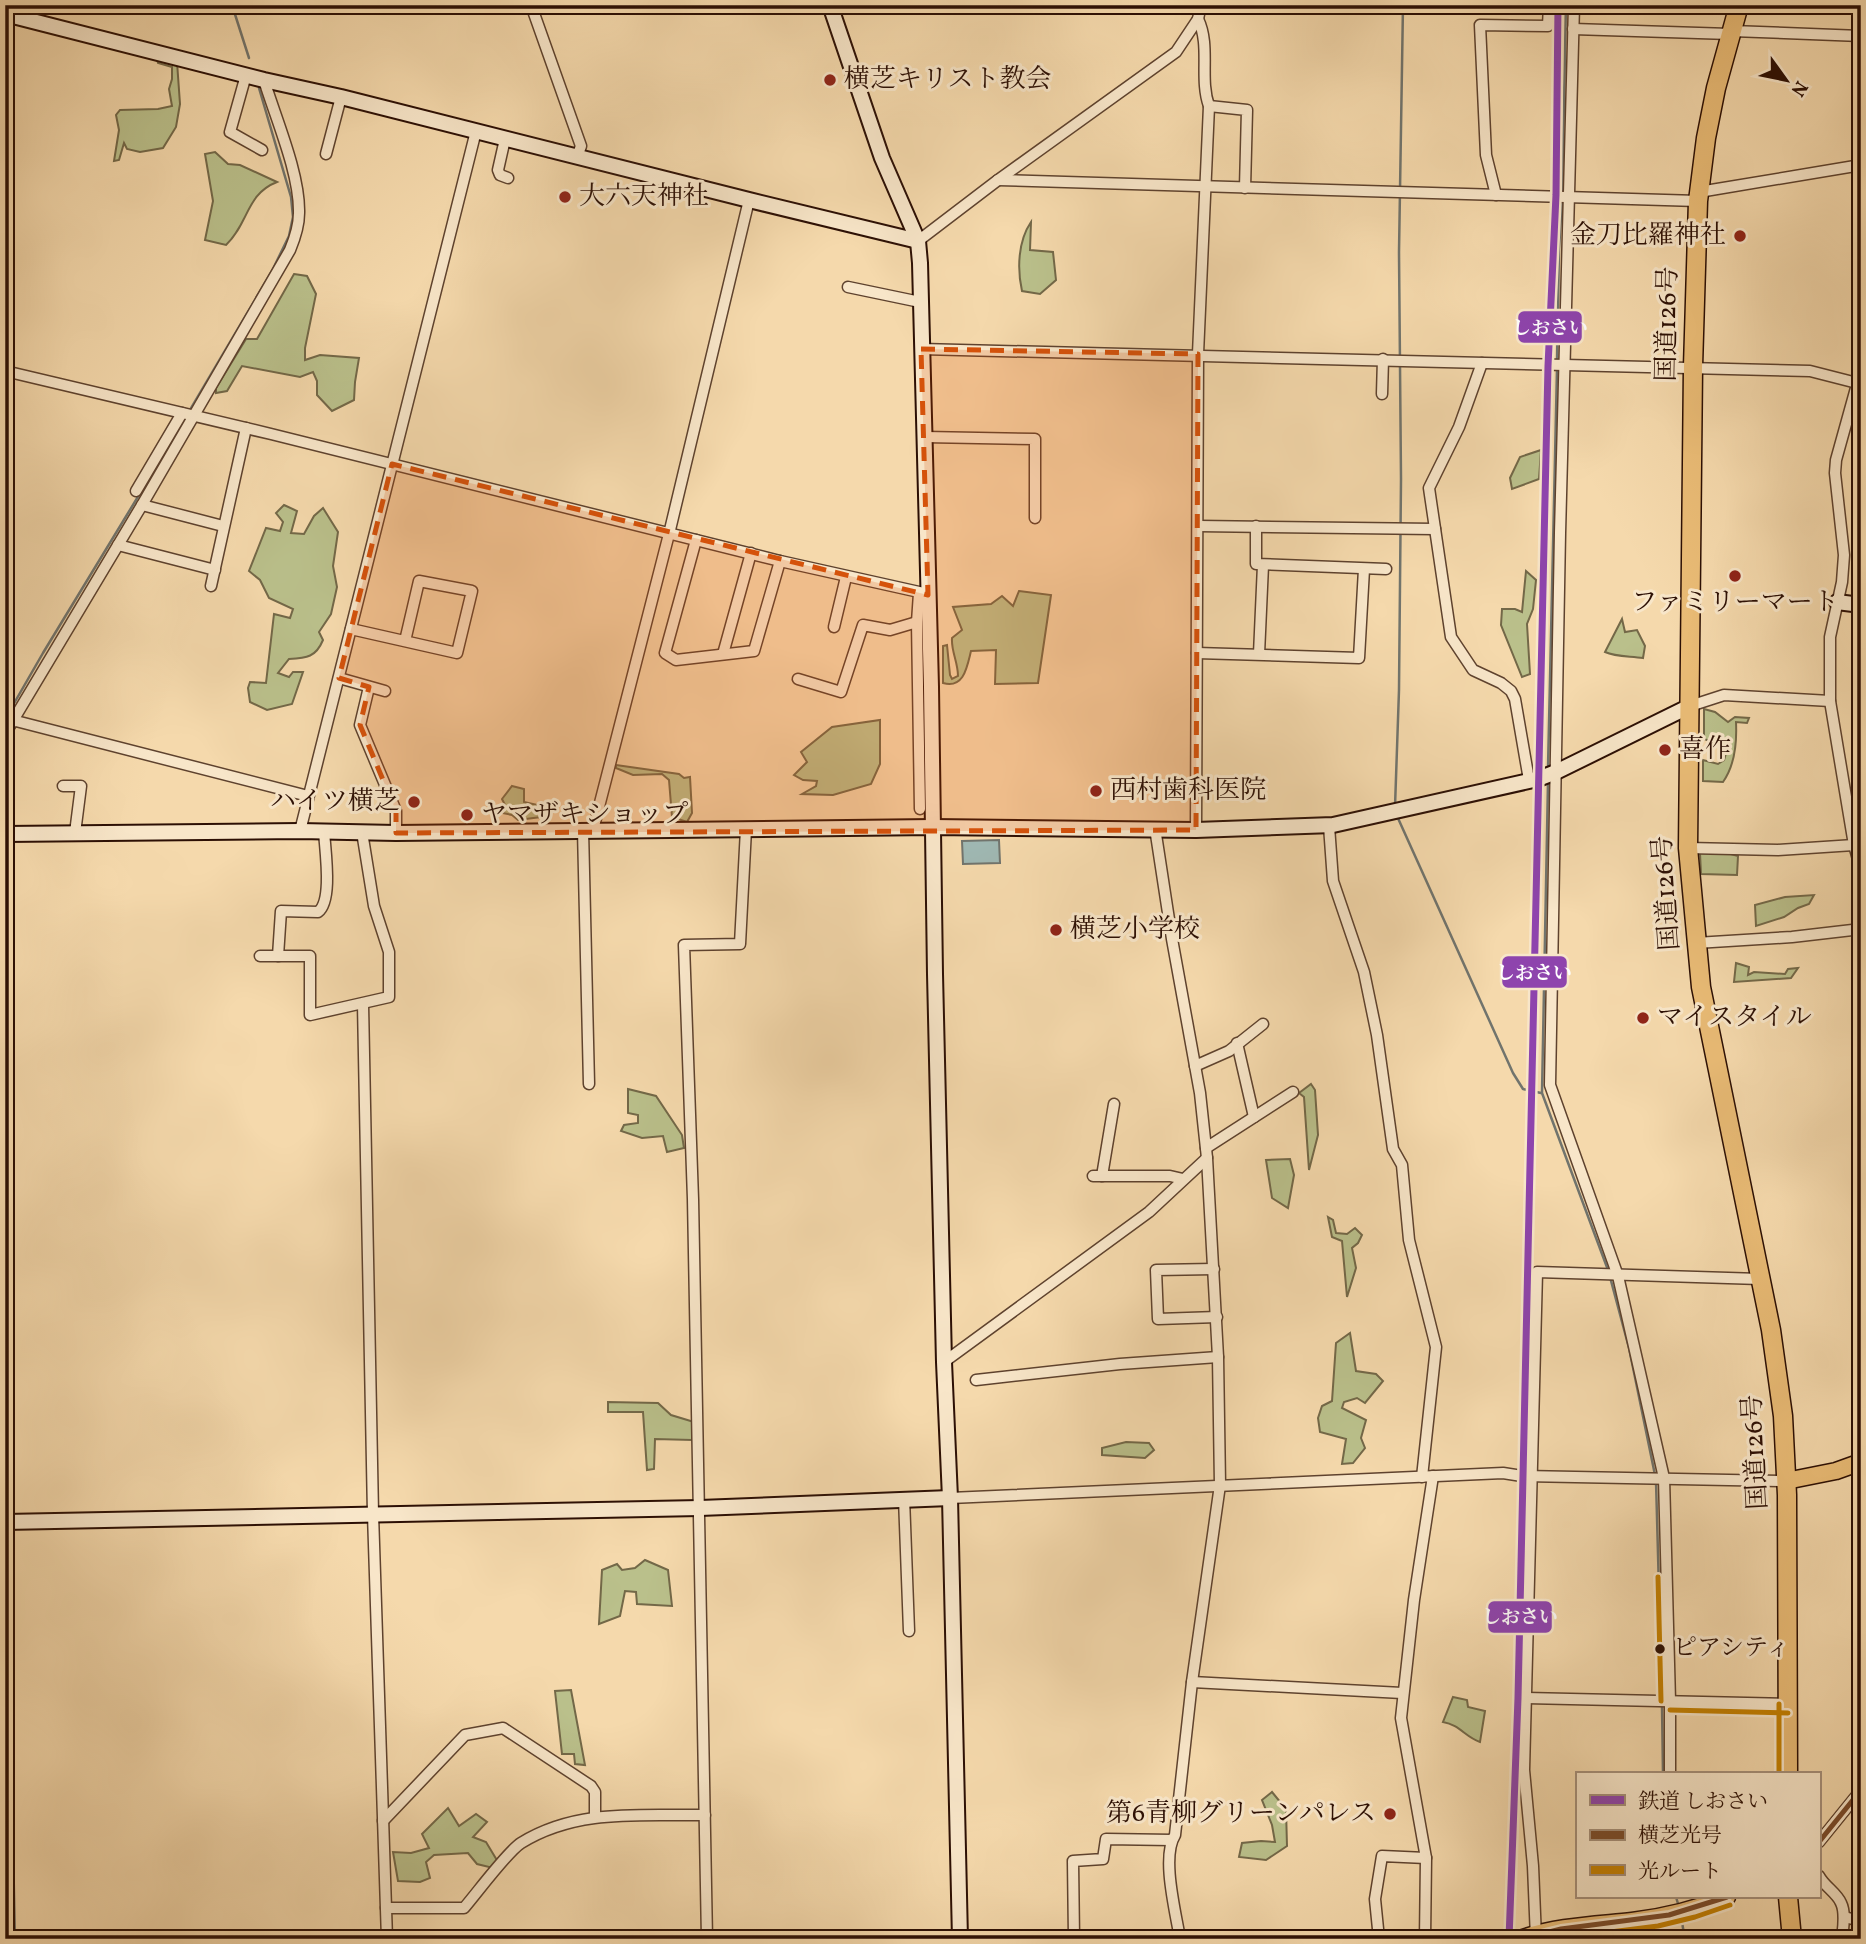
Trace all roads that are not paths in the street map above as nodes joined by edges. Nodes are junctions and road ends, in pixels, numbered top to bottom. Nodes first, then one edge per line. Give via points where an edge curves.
1 (531, 5) edge
2 (830, 5) edge
3 (1201, 5) edge
4 (1549, 5) edge
5 (1574, 5) edge
6 (1740, 5) edge
7 (5, 14) edge
8 (1198, 19) junction
9 (1573, 29) junction
10 (1731, 32) junction
11 (1861, 36) edge
12 (246, 75) junction
13 (1861, 76) edge
14 (264, 80) junction
15 (341, 97) junction
16 (1209, 106) junction
17 (1861, 130) edge
18 (476, 131) junction
19 (505, 139) junction
20 (262, 150) dead end
21 (326, 154) dead end
22 (578, 157) junction
23 (1861, 165) edge
24 (509, 178) dead end
25 (998, 180) junction
26 (1207, 186) junction
27 (1245, 188) junction
28 (1496, 195) junction
29 (1565, 195) junction
30 (1698, 197) junction
31 (749, 200) junction
32 (918, 241) junction
33 (848, 287) dead end
34 (920, 302) junction
35 (921, 349) junction
36 (1198, 354) junction
37 (1383, 359) junction
38 (1482, 363) junction
39 (1564, 366) junction
40 (1693, 367) junction
41 (1861, 370) edge
42 (5, 371) edge
43 (1857, 383) junction
44 (1382, 394) dead end
45 (182, 413) junction
46 (193, 416) junction
47 (246, 428) junction
48 (925, 437) junction
49 (391, 464) junction
50 (136, 491) dead end
51 (142, 505) junction
52 (1035, 518) dead end
53 (223, 526) junction
54 (1199, 526) junction
55 (1256, 526) junction
56 (1435, 529) junction
57 (669, 534) junction
58 (696, 540) junction
59 (118, 545) junction
60 (751, 553) junction
61 (780, 561) junction
62 (1263, 565) junction
63 (1364, 569) junction
64 (1386, 569) dead end
65 (215, 570) junction
66 (846, 577) junction
67 (211, 586) dead end
68 (923, 594) junction
69 (1837, 602) junction
70 (1861, 605) edge
71 (917, 622) junction
72 (834, 627) dead end
73 (351, 629) junction
74 (405, 641) junction
75 (1197, 653) junction
76 (723, 654) junction
77 (1259, 654) junction
78 (338, 678) junction
79 (798, 679) dead end
80 (369, 687) junction
81 (385, 691) dead end
82 (1830, 701) junction
83 (1690, 706) junction
84 (12, 720) junction
85 (5, 734) edge
86 (1545, 776) junction
87 (63, 786) dead end
88 (308, 796) junction
89 (919, 809) dead end
90 (1329, 826) junction
91 (933, 827) junction
92 (1155, 828) junction
93 (746, 829) junction
94 (588, 830) junction
95 (1196, 830) junction
96 (300, 831) junction
97 (324, 831) junction
98 (362, 832) junction
99 (75, 833) junction
100 (396, 833) junction
101 (5, 834) edge
102 (1854, 845) junction
103 (1688, 848) junction
104 (1861, 870) edge
105 (1861, 929) edge
106 (1695, 943) junction
107 (260, 956) dead end
108 (278, 956) junction
109 (363, 1004) junction
110 (1263, 1024) dead end
111 (1237, 1043) junction
112 (1195, 1066) junction
113 (589, 1084) dead end
114 (1293, 1093) dead end
115 (1114, 1104) dead end
116 (1254, 1118) junction
117 (1206, 1153) junction
118 (1183, 1180) junction
119 (1214, 1269) junction
120 (1617, 1276) junction
121 (1760, 1279) junction
122 (1217, 1317) junction
123 (1218, 1357) junction
124 (944, 1362) junction
125 (976, 1380) dead end
126 (1861, 1462) edge
127 (1433, 1476) junction
128 (1532, 1476) junction
129 (1422, 1477) junction
130 (1663, 1478) junction
131 (1786, 1481) junction
132 (1220, 1485) junction
133 (904, 1498) junction
134 (950, 1498) junction
135 (700, 1508) junction
136 (373, 1514) junction
137 (5, 1522) edge
138 (909, 1631) dead end
139 (1192, 1682) junction
140 (1402, 1693) junction
141 (1526, 1698) junction
142 (1669, 1701) junction
143 (1788, 1704) junction
144 (1670, 1772) edge
145 (1788, 1772) edge
146 (1859, 1796) edge
147 (705, 1815) junction
148 (595, 1816) junction
149 (383, 1821) junction
150 (1172, 1840) junction
151 (1820, 1842) edge
152 (1426, 1858) junction
153 (1820, 1878) edge
154 (1720, 1898) edge
155 (1788, 1898) edge
156 (1686, 1903) edge
157 (386, 1908) junction
158 (1844, 1917) junction
159 (1861, 1922) edge
160 (1536, 1936) edge
161 (387, 1939) edge
162 (707, 1939) edge
163 (960, 1939) edge
164 (1074, 1939) edge
165 (1180, 1939) edge
166 (1379, 1939) edge
167 (1425, 1939) edge
168 (1520, 1939) edge
169 (1792, 1939) edge
170 (1842, 1939) edge

1 - 22 street via 581,146
2 - 32 street via 882,158
3 - 8 street
4 - 28 street via 1548,26 1480,25 1486,155
5 - 9 street
6 - 10 highway, 国道126号
7 - 12 street
8 - 16 street via 1204,31 1204,92
8 - 25 street via 1177,52
9 - 10 street
9 - 29 street
10 - 11 street
10 - 30 highway, 国道126号 via 1706,138
12 - 14 street
12 - 20 street via 230,132
13 - 17 street
14 - 15 street
14 - 46 street via 296,181 297,233
15 - 18 street
15 - 21 street
16 - 26 street
16 - 27 street via 1247,110
18 - 19 street
18 - 49 street
19 - 22 street
19 - 24 street via 498,170
22 - 31 street
23 - 30 street
25 - 26 street
25 - 32 street
26 - 27 street
26 - 36 street
27 - 28 street
28 - 29 street
29 - 30 street
29 - 39 street
30 - 40 highway, 国道126号
31 - 32 street
31 - 57 street
32 - 34 street
33 - 34 street
34 - 35 street
35 - 36 street
35 - 48 street
36 - 37 street
36 - 54 street
37 - 38 street
37 - 44 street
38 - 39 street
38 - 56 street via 1429,488
39 - 40 street
39 - 86 street
40 - 43 street via 1810,371
40 - 83 highway, 国道126号
41 - 43 street
42 - 45 street
43 - 69 street via 1836,460 1844,555
45 - 46 street
45 - 50 street
46 - 47 street
46 - 51 street
47 - 49 street
47 - 53 street
48 - 52 street via 1035,439
48 - 68 street
49 - 57 street
49 - 73 street
51 - 53 street
51 - 59 street
53 - 65 street
54 - 55 street
54 - 75 street
55 - 56 street
55 - 62 street via 1256,564
56 - 86 street via 1451,637 1473,670 1511,691
57 - 58 street
57 - 94 street
58 - 60 street
58 - 76 street via 665,653 676,660
59 - 65 street
59 - 84 street
60 - 61 street
60 - 76 street
61 - 66 street
61 - 76 street via 754,651
62 - 63 street
62 - 77 street
63 - 64 street
63 - 77 street via 1359,658
65 - 67 street
66 - 68 street
66 - 72 street
68 - 71 street
68 - 91 street
69 - 70 street
69 - 82 street via 1830,637
71 - 79 street via 890,630 863,625 841,692
71 - 89 street
73 - 74 street
73 - 78 street
74 - 74 street via 457,653 471,591 419,582
75 - 77 street
75 - 95 street
78 - 80 street
78 - 88 street
80 - 81 street
80 - 100 street via 360,725 396,811
82 - 83 street via 1724,695
82 - 102 street
83 - 86 street
83 - 103 highway, 国道126号
84 - 85 street
84 - 88 street
86 - 90 street
86 - 120 street via 1550,1085
87 - 99 street via 81,786
88 - 96 street
90 - 95 street
90 - 129 street via 1333,881 1364,972 1393,1149 1402,1165 1409,1240 1436,1347
91 - 92 street
91 - 93 street
91 - 124 street
92 - 95 street
92 - 112 street
93 - 94 street
93 - 135 street via 740,944 684,945
94 - 100 street
94 - 113 street
96 - 97 street
96 - 99 street
97 - 98 street
97 - 108 street via 325,904 318,912 281,911
98 - 100 street
98 - 109 street via 374,906 389,951 389,997
99 - 101 street
102 - 103 street via 1778,850
102 - 104 street
103 - 106 highway, 国道126号
105 - 106 street
106 - 121 highway, 国道126号
107 - 108 street
108 - 109 street via 310,956 310,1016
109 - 136 street
110 - 111 street
111 - 112 street
111 - 116 street
112 - 117 street
114 - 116 street
115 - 118 street via 1098,1176
116 - 117 street
117 - 118 street
117 - 119 street
118 - 124 street via 1149,1212
119 - 122 street
119 - 122 street via 1156,1270 1157,1318
120 - 121 street
120 - 128 street via 1537,1272
120 - 130 street
121 - 131 highway, 国道126号 via 1778,1378
122 - 123 street
123 - 125 street
123 - 132 street
124 - 134 street
126 - 131 main road
127 - 128 street
127 - 129 street
127 - 140 street
128 - 130 street
128 - 141 street
129 - 132 street
130 - 131 street
130 - 142 street
131 - 143 highway, 国道126号
132 - 134 street
132 - 139 street
133 - 134 street
133 - 135 street
133 - 138 street
134 - 163 street
135 - 136 street
135 - 147 street
136 - 137 street
136 - 149 street
139 - 140 street
139 - 150 street
140 - 152 street via 1403,1732
141 - 142 street
141 - 160 street via 1524,1770
142 - 143 street
142 - 144 street
143 - 145 highway, 国道126号
146 - 151 street
147 - 148 street
147 - 162 street
148 - 149 street via 592,1786 503,1728 465,1735
148 - 157 street via 565,1823 519,1844 464,1908
149 - 157 street
150 - 164 street via 1106,1839 1102,1859 1073,1861
150 - 165 street via 1170,1873
152 - 166 street via 1382,1856 1375,1899
152 - 167 street
153 - 158 street via 1841,1902
154 - 156 main road
155 - 169 highway
156 - 160 main road via 1633,1920 1580,1925
157 - 161 street
158 - 159 street
158 - 170 street
160 - 168 main road

